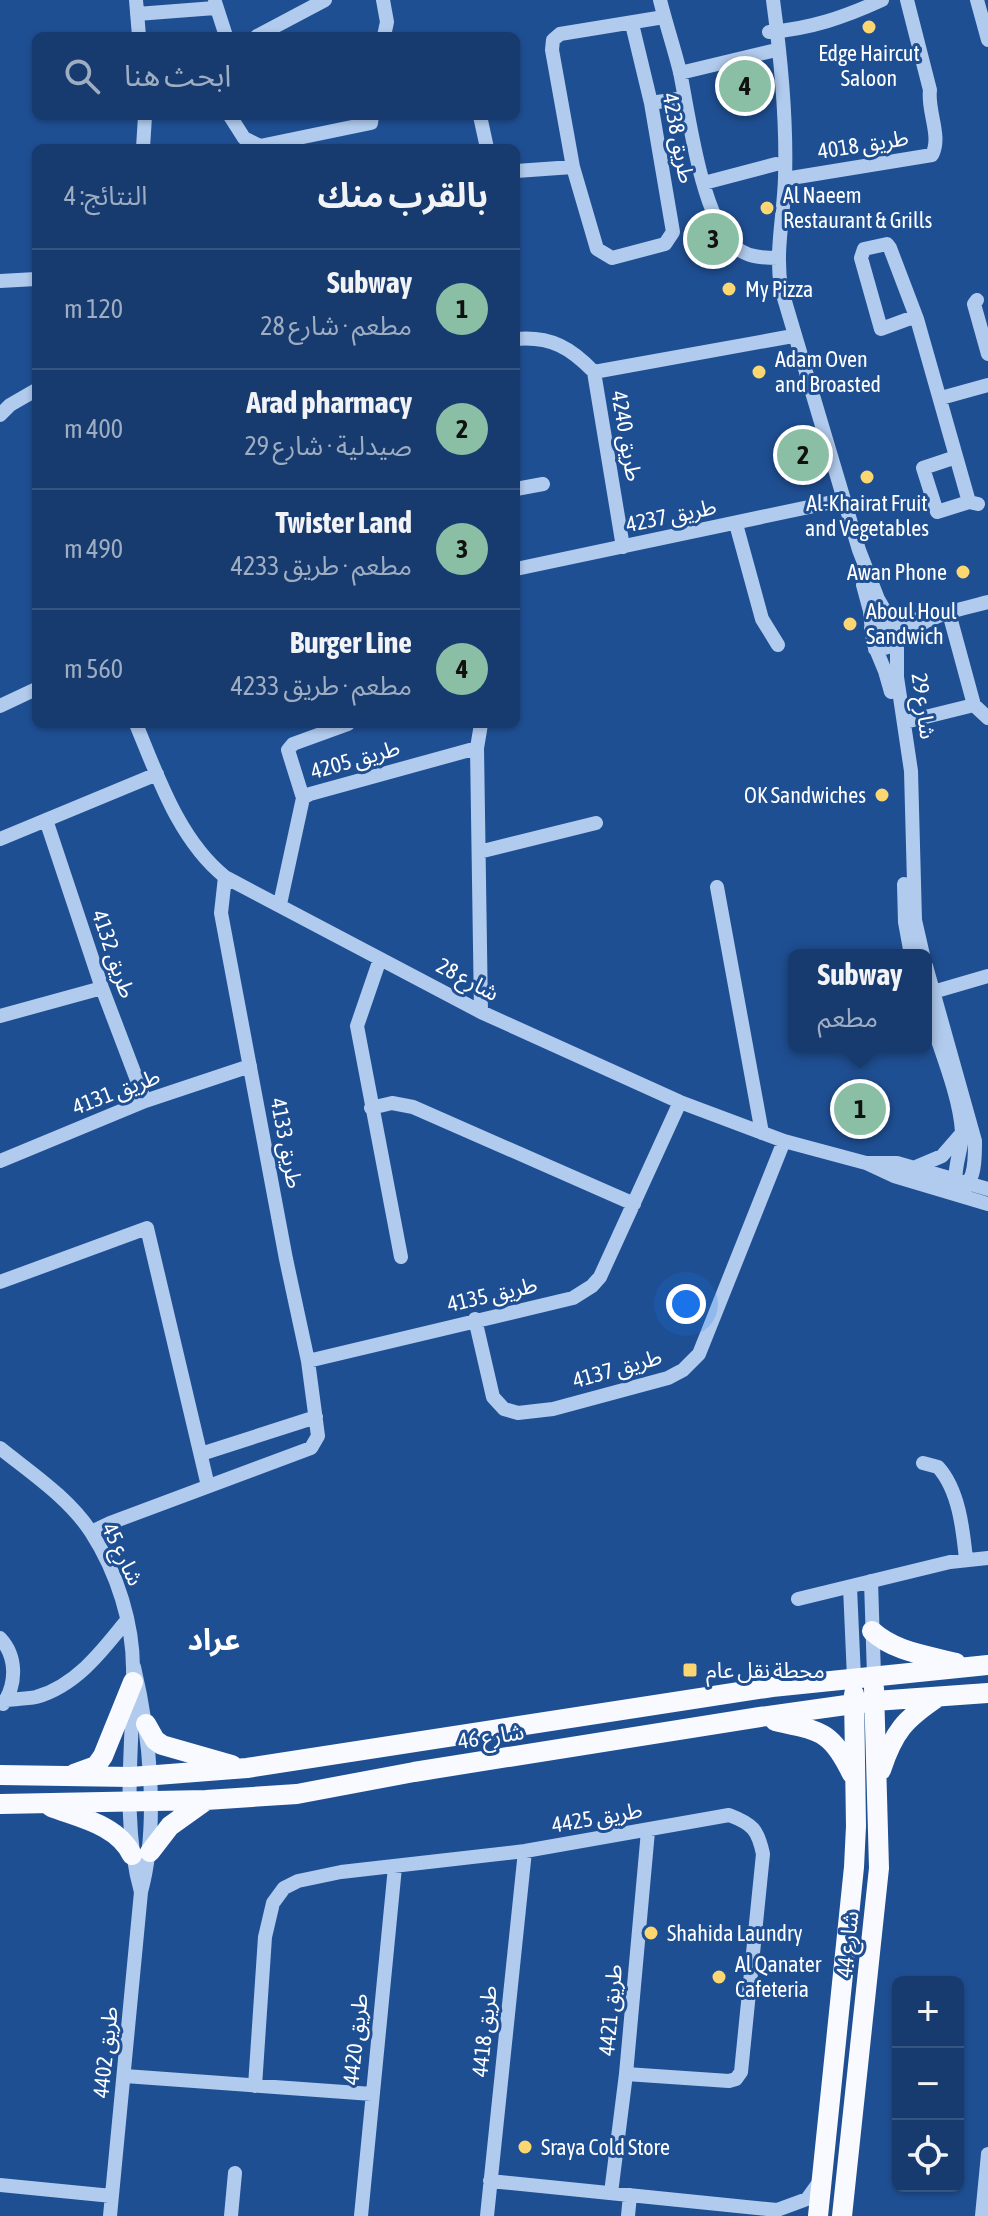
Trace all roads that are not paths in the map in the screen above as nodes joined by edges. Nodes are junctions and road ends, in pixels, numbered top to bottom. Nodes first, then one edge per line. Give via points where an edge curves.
1 (325, 0) edge
2 (383, 0) edge
3 (660, 0) edge
4 (766, 0) edge
5 (773, 0) edge
6 (882, 0) edge
7 (907, 0) edge
8 (977, 0) edge
9 (215, 4) edge
10 (136, 7) edge
11 (664, 17) junction
12 (632, 24) junction
13 (773, 31) junction
14 (139, 32) edge
15 (225, 32) edge
16 (265, 32) edge
17 (385, 32) edge
18 (988, 40) edge
19 (772, 51) junction
20 (680, 73) junction
21 (684, 98) junction
22 (651, 103) junction
23 (145, 120) edge
24 (232, 120) edge
25 (372, 120) edge
26 (481, 120) edge
27 (143, 144) edge
28 (251, 144) edge
29 (269, 144) edge
30 (486, 144) edge
31 (776, 164) junction
32 (573, 167) junction
33 (520, 171) edge
34 (785, 179) junction
35 (704, 183) junction
36 (773, 258) junction
37 (32, 279) edge
38 (0, 281) edge
39 (977, 300) dead end
40 (917, 319) junction
41 (789, 337) junction
42 (520, 339) edge
43 (988, 354) edge
44 (594, 372) junction
45 (988, 385) edge
46 (32, 392) edge
47 (941, 398) junction
48 (0, 415) edge
49 (956, 457) junction
50 (543, 484) dead end
51 (520, 488) edge
52 (838, 501) junction
53 (736, 524) junction
54 (623, 547) junction
55 (520, 568) edge
56 (988, 602) edge
57 (949, 613) junction
58 (929, 619) junction
59 (892, 620) junction
60 (871, 628) junction
61 (898, 644) junction
62 (778, 645) dead end
63 (875, 649) junction
64 (32, 691) edge
65 (974, 705) junction
66 (0, 706) edge
67 (988, 718) edge
68 (905, 722) junction
69 (138, 728) edge
70 (337, 728) edge
71 (480, 728) edge
72 (477, 748) junction
73 (157, 774) junction
74 (303, 798) junction
75 (46, 820) junction
76 (596, 823) dead end
77 (0, 839) edge
78 (479, 852) junction
79 (225, 877) junction
80 (717, 887) dead end
81 (280, 904) junction
82 (910, 949) edge
83 (922, 949) edge
84 (380, 959) junction
85 (988, 976) edge
86 (102, 988) junction
87 (932, 997) edge
88 (932, 1007) edge
89 (932, 1009) edge
90 (481, 1012) junction
91 (0, 1016) edge
92 (250, 1066) junction
93 (145, 1101) junction
94 (680, 1102) junction
95 (371, 1108) junction
96 (762, 1133) junction
97 (962, 1133) junction
98 (784, 1141) junction
99 (975, 1141) junction
100 (0, 1161) edge
101 (866, 1163) junction
102 (913, 1168) junction
103 (988, 1171) edge
104 (960, 1189) junction
105 (988, 1189) edge
106 (634, 1204) junction
107 (988, 1204) edge
108 (401, 1257) dead end
109 (0, 1282) edge
110 (475, 1319) junction
111 (308, 1361) junction
112 (316, 1417) junction
113 (0, 1448) edge
114 (201, 1454) junction
115 (923, 1463) dead end
116 (208, 1486) junction
117 (91, 1532) junction
118 (988, 1558) edge
119 (966, 1559) junction
120 (871, 1581) junction
121 (850, 1587) junction
122 (798, 1599) dead end
123 (127, 1620) junction
124 (872, 1631) junction
125 (0, 1638) edge
126 (978, 1666) edge
127 (133, 1674) junction
128 (864, 1677) junction
129 (988, 1693) edge
130 (940, 1695) junction
131 (865, 1703) junction
132 (2, 1704) edge
133 (760, 1717) junction
134 (146, 1724) junction
135 (247, 1768) junction
136 (0, 1775) edge
137 (62, 1777) junction
138 (140, 1777) junction
139 (856, 1781) junction
140 (877, 1781) junction
141 (206, 1800) junction
142 (140, 1802) junction
143 (39, 1803) junction
144 (0, 1804) edge
145 (648, 1831) junction
146 (525, 1851) junction
147 (141, 1854) junction
148 (395, 1867) junction
149 (626, 2074) junction
150 (125, 2076) junction
151 (255, 2086) junction
152 (372, 2094) junction
153 (988, 2154) edge
154 (235, 2173) dead end
155 (821, 2179) junction
156 (490, 2181) junction
157 (0, 2185) edge
158 (611, 2193) junction
159 (630, 2195) junction
160 (112, 2196) junction
161 (694, 2210) edge
162 (782, 2213) edge
163 (110, 2216) edge
164 (231, 2216) edge
165 (361, 2216) edge
166 (487, 2216) edge
167 (628, 2216) edge
168 (818, 2216) edge
169 (842, 2216) edge
170 (982, 2216) edge

1 - 16 street
2 - 17 street
3 - 11 street
4 - 13 street, شارع 29
5 - 13 street, شارع 29
6 - 13 street via 813,27
7 - 34 street, طريق 4018 via 930,90 936,143 932,155
8 - 18 street
9 - 10 street
9 - 15 street
10 - 14 street
11 - 12 street, طريق 4238
11 - 20 street
12 - 22 street, طريق 4238
12 - 32 street, طريق 4238 via 560,34 553,40
13 - 19 street, شارع 29
13 - 34 street, شارع 29 via 785,122
19 - 20 street
19 - 31 street, شارع 29
20 - 21 street
21 - 22 street
21 - 35 street
22 - 32 street, طريق 4238 via 673,224 671,240 612,258 602,254
23 - 27 street
24 - 28 street
25 - 29 street
26 - 30 street
31 - 35 street
31 - 36 street, شارع 29
32 - 33 street
34 - 36 street, شارع 29
35 - 36 street via 729,241 745,253
36 - 41 street, شارع 29 via 770,279
37 - 38 street
39 - 43 street
40 - 40 street via 887,244 864,249 861,258 881,329
40 - 47 street
41 - 44 street
41 - 52 street, شارع 29
42 - 44 street, طريق 4240 via 562,346
44 - 54 street, طريق 4240
45 - 47 street
46 - 48 street
47 - 49 street
49 - 49 street via 923,468 937,512 974,503
50 - 51 street
52 - 53 street, طريق 4237
52 - 59 street, شارع 29 via 875,593
52 - 60 street, شارع 29
53 - 54 street, طريق 4237
53 - 62 street via 762,619
54 - 55 street, طريق 4237
56 - 57 street
57 - 58 street
57 - 65 street
58 - 59 street
58 - 61 street
59 - 60 street
59 - 61 street, شارع 29
60 - 63 street, شارع 29
61 - 63 street
61 - 68 street, شارع 29
63 - 82 street, شارع 29 via 888,679 901,751
64 - 66 street
65 - 67 street
65 - 68 street
68 - 83 street, شارع 29 via 915,920
69 - 73 street, شارع 28
70 - 74 street via 288,750
71 - 72 street
72 - 74 street, طريق 4205
72 - 78 street
73 - 75 street
73 - 79 street, شارع 28 via 193,847
74 - 81 street, طريق 4205
75 - 77 street
75 - 86 street, طريق 4132
76 - 78 street
78 - 90 street
79 - 81 street, شارع 28
79 - 92 street, طريق 4133 via 221,913
80 - 96 street
81 - 84 street, شارع 28
84 - 90 street, شارع 28
84 - 95 street via 357,1026
85 - 87 street
86 - 91 street
86 - 93 street, طريق 4132
88 - 99 street
89 - 97 street
90 - 94 street, شارع 28
92 - 93 street, طريق 4131
92 - 111 street, طريق 4133
93 - 100 street, طريق 4131
94 - 96 street, شارع 28
94 - 106 street, طريق 4135
95 - 106 street via 392,1103 413,1107
95 - 108 street
96 - 98 street, شارع 28
97 - 102 street via 942,1156
97 - 104 street
98 - 101 street, شارع 28
98 - 110 street, طريق 4137 via 699,1354 683,1370 553,1409 518,1413 504,1409 493,1397
99 - 103 street
99 - 104 street via 974,1167
101 - 102 street, شارع 28
101 - 104 street, شارع 28 via 894,1176
102 - 104 street, شارع 28
104 - 105 street, شارع 28
104 - 107 street, شارع 28
106 - 110 street, طريق 4135 via 592,1286 573,1298
109 - 114 street via 147,1228
110 - 111 street, طريق 4135
111 - 112 street, طريق 4133
112 - 114 street
112 - 116 street, طريق 4133 via 318,1436 311,1448
113 - 117 street, شارع 45 via 52,1490
114 - 116 street
115 - 119 street via 938,1467 950,1485
116 - 117 street, طريق 4133
117 - 123 street, شارع 45 via 118,1587
118 - 119 street
119 - 120 street
120 - 121 street
120 - 124 street
121 - 122 street
121 - 128 street
123 - 127 street, شارع 45
123 - 132 street via 87,1667 64,1684 37,1697
124 - 126 main road via 896,1647
124 - 128 street
125 - 132 street via 8,1646 13,1669 13,1683
126 - 128 main road, شارع 46
127 - 134 street, شارع 45
127 - 137 main road via 103,1756 96,1766
127 - 138 street, شارع 45
128 - 131 main road, شارع 44
128 - 135 main road, شارع 46
129 - 130 main road, شارع 46
130 - 131 main road, شارع 46
130 - 140 main road via 908,1718 893,1737
131 - 133 main road, شارع 46
131 - 139 main road, شارع 44
131 - 140 main road, شارع 44
133 - 139 main road via 820,1732 836,1744
133 - 141 main road, شارع 46 via 297,1794
134 - 135 main road via 155,1740 169,1748
134 - 138 street, شارع 45
135 - 138 main road, شارع 46
136 - 137 main road, شارع 46
137 - 138 main road, شارع 46
138 - 142 street, شارع 45
139 - 155 main road, شارع 44 via 854,1867
140 - 169 main road, شارع 44 via 879,1868
141 - 142 main road, شارع 46
141 - 147 main road
142 - 143 main road, شارع 46
142 - 147 street, طريق 4402
143 - 144 main road, شارع 46
143 - 147 main road via 112,1832
145 - 146 street, طريق 4425
145 - 149 street, طريق 4421
145 - 149 street, طريق 4425 via 729,1815 747,1821 759,1835 763,1854 752,1977 736,2079
146 - 148 street, طريق 4425
146 - 156 street, طريق 4418
147 - 150 street, طريق 4402
148 - 151 street, طريق 4425 via 298,1881 273,1903 265,1937
148 - 152 street, طريق 4420
149 - 158 street, طريق 4421
150 - 151 street
150 - 160 street, طريق 4402
151 - 152 street
152 - 165 street, طريق 4420
153 - 170 street
154 - 164 street
155 - 162 street via 807,2199
155 - 168 main road, شارع 44
156 - 158 street
156 - 166 street, طريق 4418
157 - 160 street
158 - 159 street
159 - 161 street
159 - 167 street
160 - 163 street, طريق 4402
161 - 162 street

